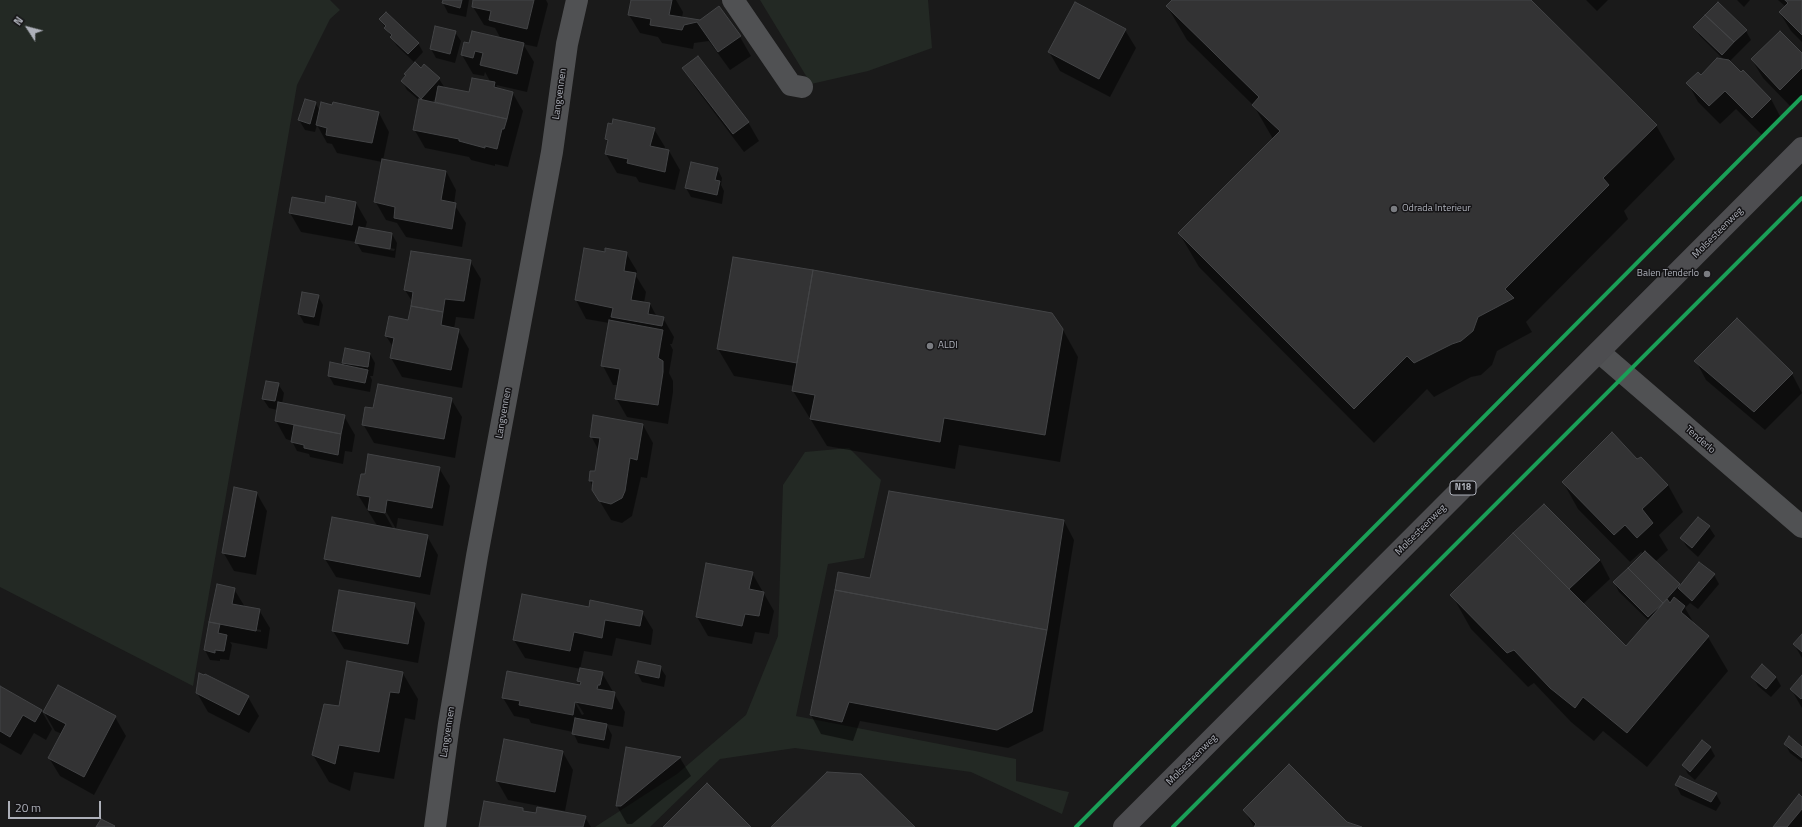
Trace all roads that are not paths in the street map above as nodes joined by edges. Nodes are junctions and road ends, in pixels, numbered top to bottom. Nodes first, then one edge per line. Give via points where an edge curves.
1 (578, 0) edge
2 (733, 0) edge
3 (802, 87) dead end
4 (1802, 148) edge
5 (1599, 352) junction
6 (1802, 526) edge
7 (435, 827) edge
8 (1124, 827) edge

1 - 7 street, Langvennen via 567,44 552,152 477,556
2 - 3 street via 791,85
4 - 5 main road, Molsesteenweg / N18
5 - 6 street, Tenderlo
5 - 8 main road, Molsesteenweg / N18

